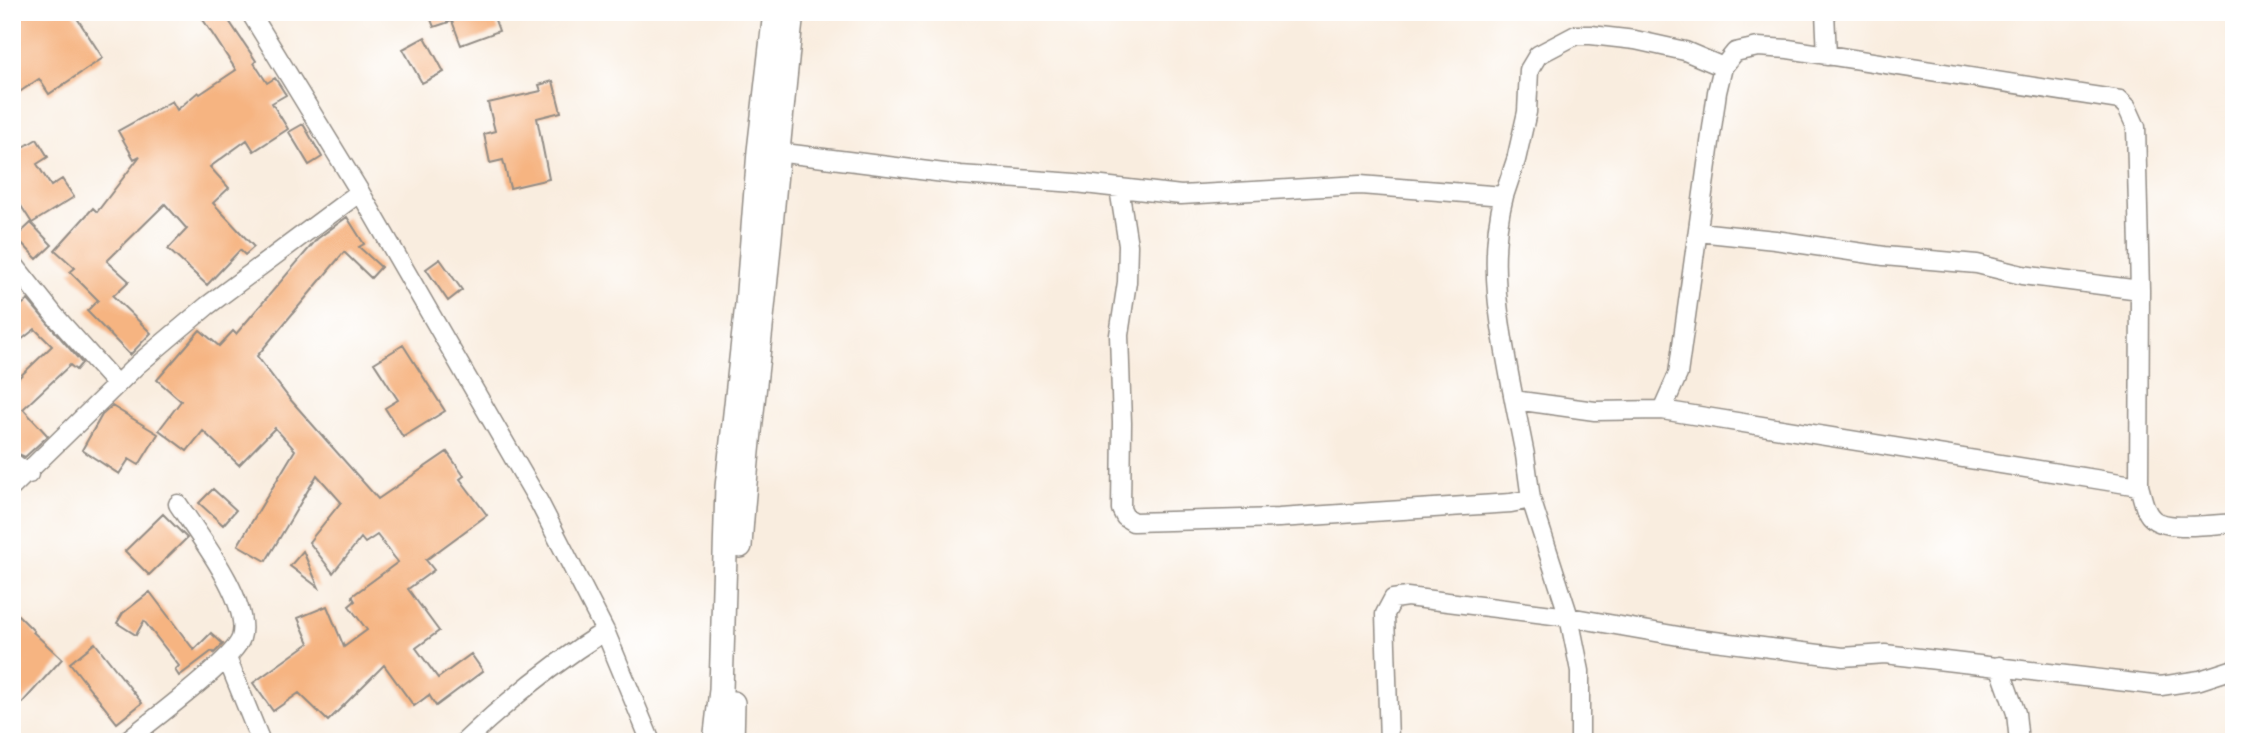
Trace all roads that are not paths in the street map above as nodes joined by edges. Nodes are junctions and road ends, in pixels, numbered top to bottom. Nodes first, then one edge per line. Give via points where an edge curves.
1 (250, 12) edge
2 (775, 12) edge
3 (792, 12) edge
4 (1825, 12) edge
5 (1827, 56) junction
6 (1723, 67) junction
7 (776, 152) junction
8 (1119, 188) junction
9 (360, 192) junction
10 (1504, 196) junction
11 (1698, 232) junction
12 (12, 262) edge
13 (2140, 290) junction
14 (117, 384) junction
15 (1514, 400) junction
16 (1662, 410) junction
17 (12, 462) edge
18 (29, 474) junction
19 (2139, 486) junction
20 (12, 487) edge
21 (1531, 499) junction
22 (178, 504) dead end
23 (2234, 523) edge
24 (1569, 618) junction
25 (605, 631) junction
26 (227, 658) junction
27 (1999, 666) junction
28 (2234, 668) edge
29 (125, 742) edge
30 (261, 742) edge
31 (464, 742) edge
32 (651, 742) edge
33 (715, 742) edge
34 (732, 742) edge
35 (1388, 742) edge
36 (1580, 742) edge
37 (2019, 742) edge

1 - 9 street
2 - 33 main road via 727,487 721,690
3 - 7 main road
4 - 5 street
5 - 6 street via 1758,47 1735,52
5 - 13 street via 2120,100 2136,127
6 - 10 street via 1685,51 1591,35 1576,35 1538,55 1529,71 1527,112
6 - 11 street
7 - 8 street via 960,175
7 - 34 main road via 744,488
8 - 10 street via 1181,195 1360,185
8 - 21 street via 1128,245 1119,335 1121,509 1125,517 1133,522 1279,518
9 - 14 street via 208,306
9 - 25 street via 539,502
10 - 15 street via 1497,224 1496,307
11 - 13 street via 1977,264 2022,275
11 - 16 street via 1678,374
12 - 14 street
13 - 19 street
14 - 18 street
15 - 16 street via 1595,411
15 - 21 street
16 - 19 street
17 - 18 street
18 - 20 street
19 - 23 street via 2154,520 2175,526
21 - 24 street
22 - 26 street via 222,570 240,610 241,638
24 - 27 street via 1843,657 1885,654
24 - 35 street via 1393,599 1385,614
24 - 36 street via 1580,671
25 - 31 street via 563,657
25 - 32 street
26 - 29 street
26 - 30 street
27 - 28 street via 2161,686 2200,680
27 - 37 street via 2017,713

